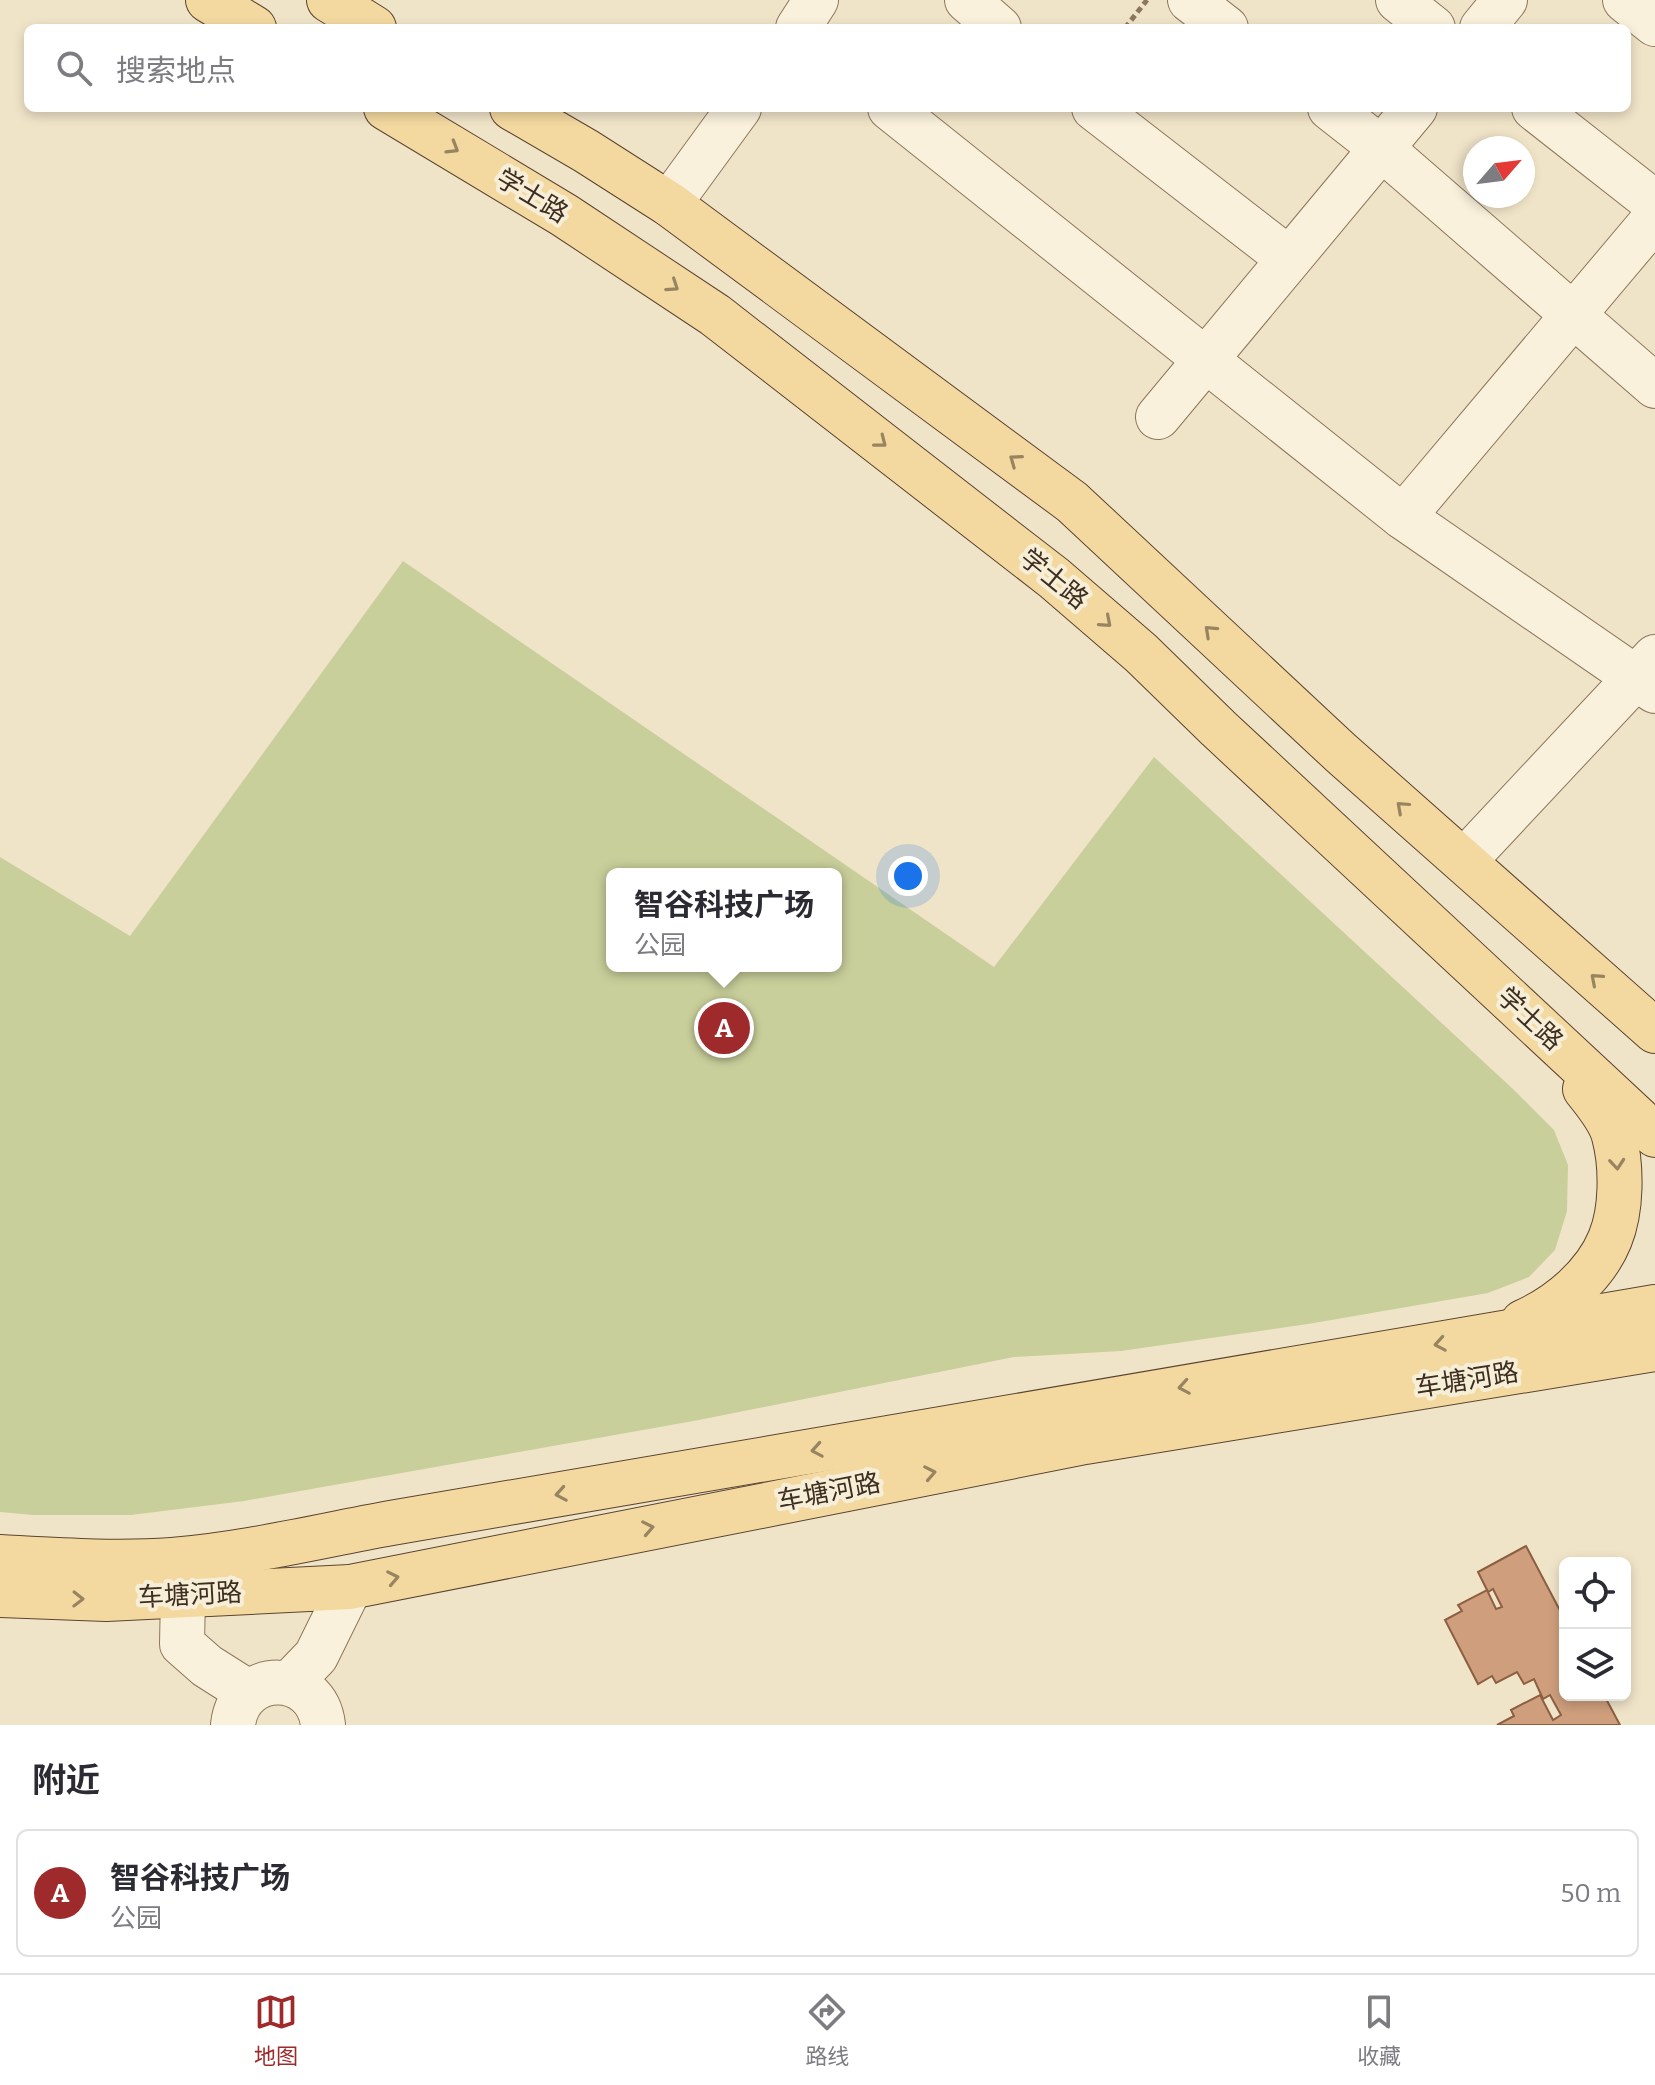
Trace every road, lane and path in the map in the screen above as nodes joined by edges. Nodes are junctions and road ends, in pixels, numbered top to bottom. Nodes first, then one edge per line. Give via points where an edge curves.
1 (208, 0) edge
2 (329, 0) edge
3 (816, 0) edge
4 (967, 0) edge
5 (1147, 0) edge
6 (1190, 0) edge
7 (1398, 0) edge
8 (1505, 0) edge
9 (1625, 0) edge
10 (247, 24) edge
11 (368, 24) edge
12 (801, 24) edge
13 (994, 24) edge
14 (1128, 24) edge
15 (1221, 24) edge
16 (1428, 24) edge
17 (1485, 24) edge
18 (1655, 24) edge
19 (393, 112) edge
20 (519, 112) edge
21 (736, 112) edge
22 (895, 112) edge
23 (1099, 112) edge
24 (1335, 112) edge
25 (1412, 112) edge
26 (1539, 112) edge
27 (1381, 148) junction
28 (1655, 203) edge
29 (669, 204) junction
30 (1655, 218) edge
31 (1289, 259) junction
32 (1574, 314) junction
33 (1205, 359) junction
34 (1655, 386) edge
35 (1158, 417) dead end
36 (1403, 517) junction
37 (1649, 674) edge
38 (1464, 861) junction
39 (1538, 1026) junction
40 (1655, 1031) edge
41 (1655, 1135) edge
42 (1655, 1307) edge
43 (1497, 1334) junction
44 (1655, 1349) edge
45 (1606, 1357) junction
46 (1655, 1360) edge
47 (0, 1557) edge
48 (350, 1587) junction
49 (0, 1595) edge
50 (183, 1596) junction
51 (257, 1700) edge
52 (323, 1725) edge

1 - 10 main road
2 - 11 main road
3 - 12 street
4 - 13 street
5 - 14 path
6 - 15 street
7 - 16 street
8 - 17 street
9 - 18 street
19 -> 39 main road, 学士路 via 564,215 715,315 1054,578 1141,653
20 - 29 main road
21 - 29 street
22 - 33 street
23 - 31 street
24 - 27 street
25 - 27 street
26 - 28 street
27 - 31 street
27 - 32 street
38 -> 29 main road via 1072,502
30 - 32 street
31 - 33 street
32 - 34 street
32 - 36 street
33 - 35 street
33 - 36 street
36 - 37 street
37 - 38 street
40 -> 38 main road
39 - 41 main road, 学士路
39 -> 43 main road via 1614,1133 1618,1201 1610,1239 1589,1272 1562,1300
42 - 43 main road, 车塘河路
43 -> 47 main road, 车塘河路 via 242,1551 172,1560
44 - 45 main road, 车塘河路
45 - 46 main road
48 -> 45 main road, 车塘河路 via 1085,1442
48 - 50 main road, 车塘河路
48 - 51 street via 316,1656
49 -> 50 main road, 车塘河路
50 - 51 street via 182,1644
51 - 52 street via 304,1690 315,1701

